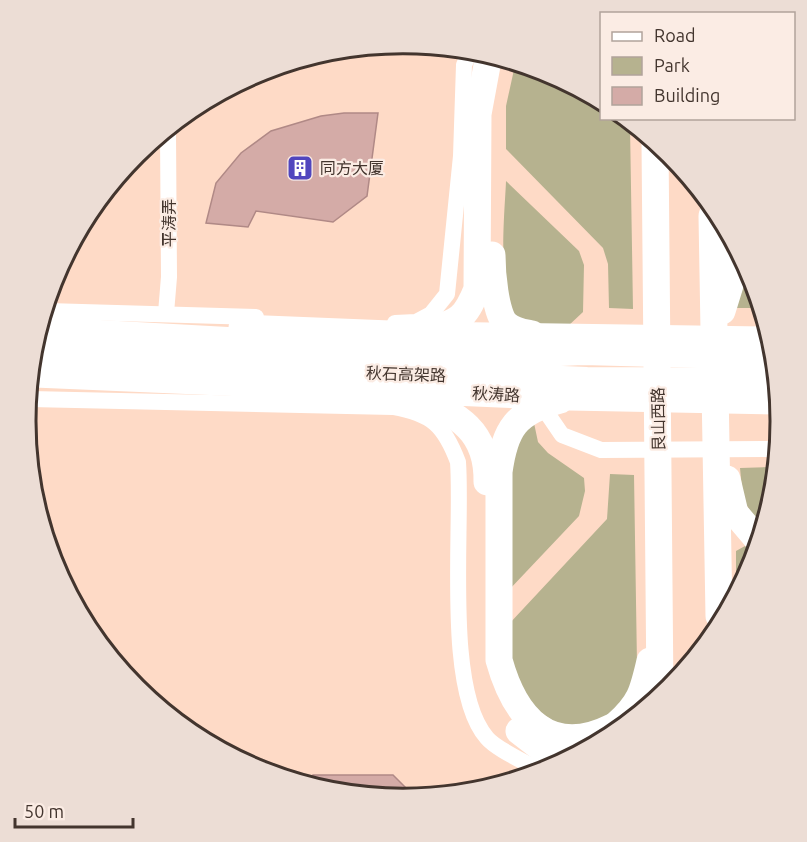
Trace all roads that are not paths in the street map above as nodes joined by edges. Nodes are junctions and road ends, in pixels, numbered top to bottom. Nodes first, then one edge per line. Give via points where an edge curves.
1 (466, 60) edge
2 (487, 64) edge
3 (503, 67) edge
4 (168, 139) edge
5 (655, 154) edge
6 (712, 222) edge
7 (736, 265) edge
8 (54, 311) edge
9 (166, 313) junction
10 (51, 320) edge
11 (405, 329) junction
12 (759, 330) edge
13 (48, 331) edge
14 (539, 336) junction
15 (762, 340) edge
16 (713, 344) junction
17 (765, 356) edge
18 (41, 358) edge
19 (39, 374) edge
20 (769, 382) edge
21 (400, 388) junction
22 (553, 390) junction
23 (37, 399) edge
24 (770, 401) edge
25 (716, 427) junction
26 (770, 449) edge
27 (753, 534) edge
28 (719, 610) edge
29 (660, 619) junction
30 (660, 684) edge
31 (635, 706) edge
32 (590, 737) edge
33 (555, 756) edge
34 (532, 765) edge

1 - 11 street via 447,294 431,314
2 - 11 main road via 478,114 477,289 469,310 457,322
3 - 14 main road via 492,115 492,262 496,297 503,322 512,329
4 - 9 street, 平涛弄
5 - 29 main road, 艮山西路
6 - 16 main road
7 - 16 main road
8 - 9 street
9 - 11 street
10 - 11 main road
11 - 14 main road
11 - 21 street
12 - 22 street via 582,327 554,345
13 - 17 highway, 秋石高架路 via 487,355 583,351
14 - 15 main road
16 - 25 main road
18 - 20 highway, 秋石高架路 via 563,380
19 - 21 main road, 秋涛路
21 - 22 main road, 秋涛路
21 - 23 street
21 - 33 main road via 449,412 467,426 484,448 488,470 487,665 508,720
21 - 34 street via 449,439 458,462 460,660 468,702 487,738
22 - 24 main road, 秋涛路
22 - 26 street via 549,416 562,435 601,450
22 - 32 main road via 522,416 502,445 499,660 507,688 520,710 536,726 572,739
25 - 27 main road via 735,513
25 - 28 main road
29 - 30 main road, 艮山西路
29 - 31 main road via 643,695

